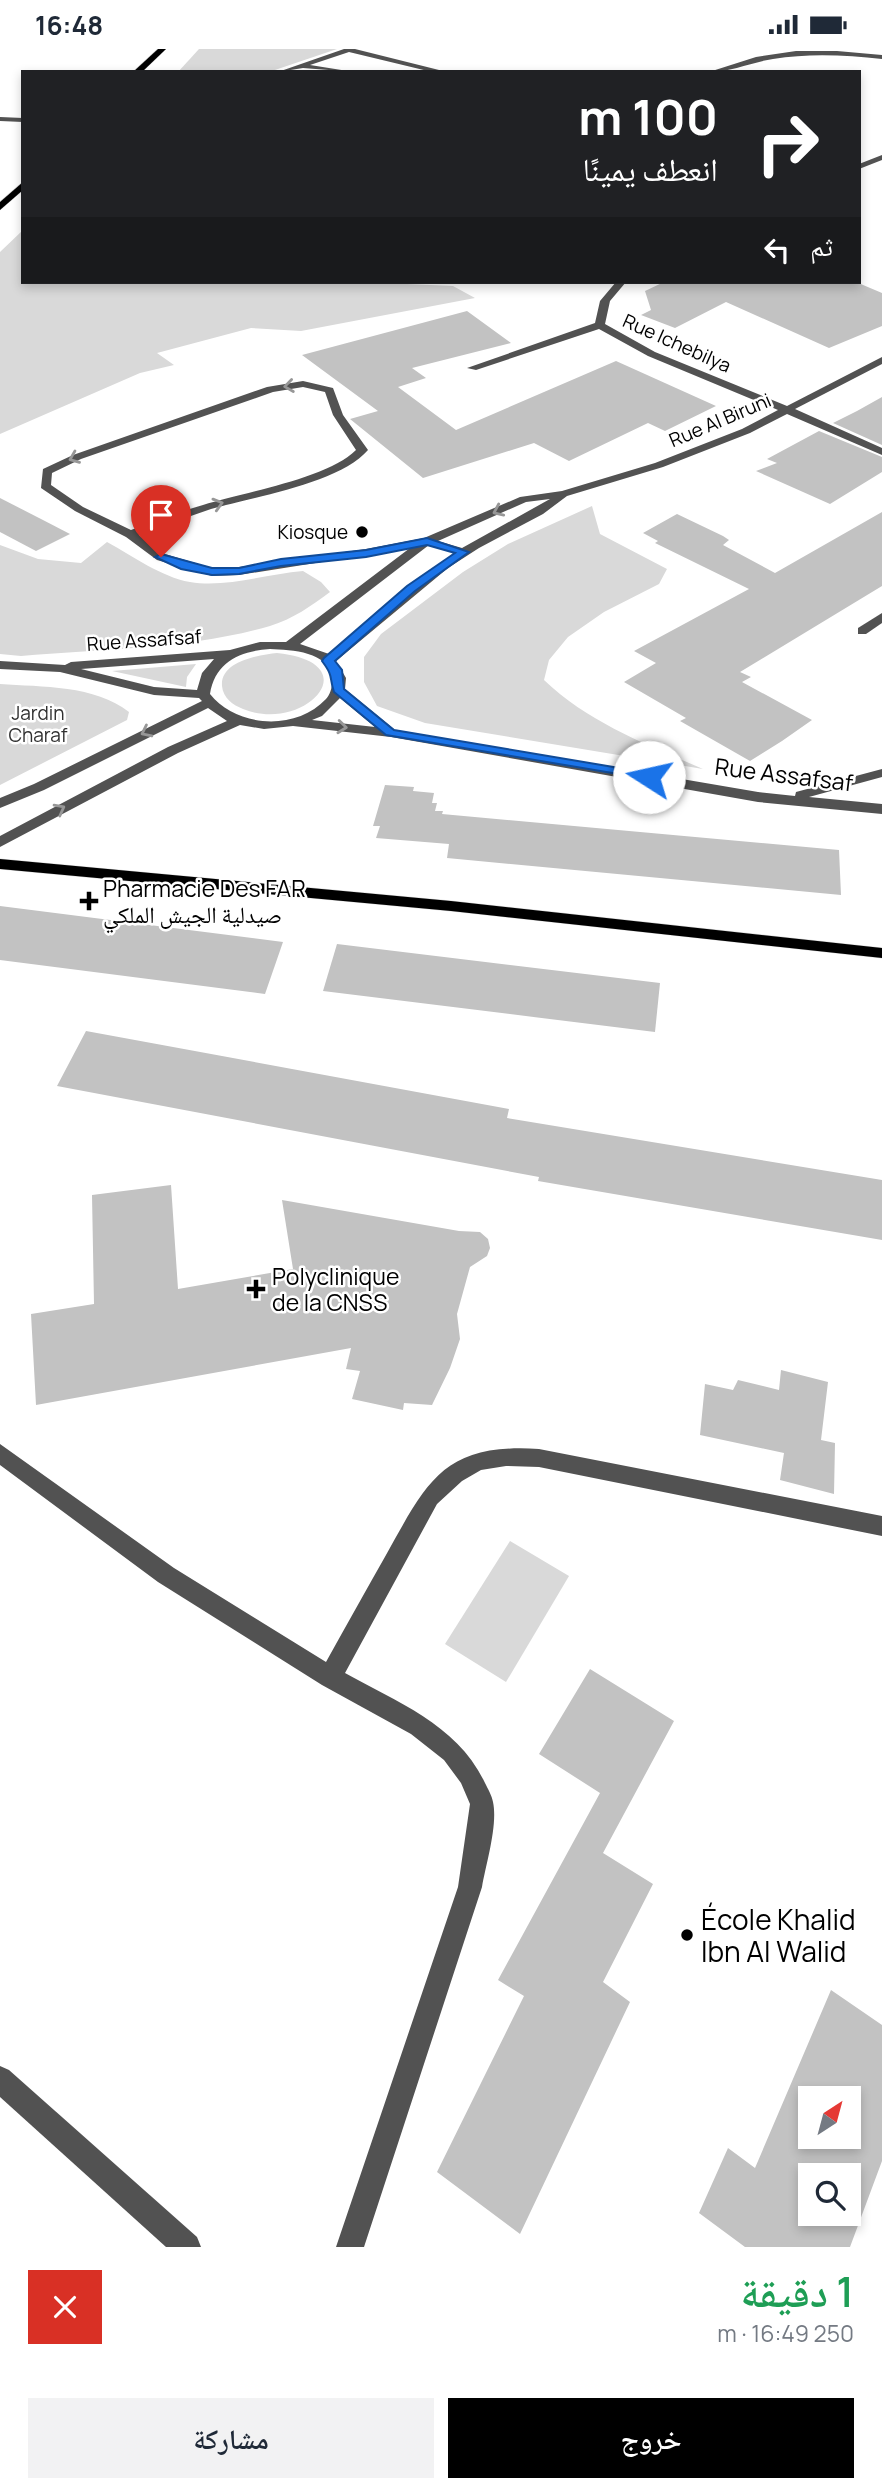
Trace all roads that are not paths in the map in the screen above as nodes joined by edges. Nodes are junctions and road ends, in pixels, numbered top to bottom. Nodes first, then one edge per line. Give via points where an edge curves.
1 (162, 49) edge
2 (350, 50) edge
3 (811, 50) edge
4 (882, 57) edge
5 (299, 67) junction
6 (139, 70) edge
7 (289, 70) edge
8 (330, 70) edge
9 (435, 70) edge
10 (720, 70) edge
11 (0, 119) edge
12 (21, 120) edge
13 (882, 157) edge
14 (861, 166) edge
15 (21, 187) edge
16 (0, 207) edge
17 (619, 284) edge
18 (600, 325) junction
19 (882, 360) edge
20 (472, 367) dead end
21 (788, 410) junction
22 (882, 452) edge
23 (563, 494) junction
24 (131, 534) junction
25 (427, 541) junction
26 (464, 552) junction
27 (882, 617) edge
28 (862, 631) dead end
29 (289, 646) junction
30 (232, 654) junction
31 (328, 661) junction
32 (0, 665) edge
33 (60, 668) junction
34 (338, 690) junction
35 (206, 699) junction
36 (238, 721) junction
37 (293, 722) junction
38 (391, 733) junction
39 (882, 772) edge
40 (788, 798) junction
41 (0, 803) edge
42 (882, 809) edge
43 (0, 842) edge
44 (0, 864) edge
45 (882, 953) edge
46 (0, 1453) edge
47 (882, 1526) edge
48 (330, 1677) junction
49 (0, 2079) edge
50 (187, 2247) edge
51 (350, 2247) edge

1 - 6 main road
2 - 5 street
2 - 9 street
3 - 4 street
3 - 10 street via 772,54
5 - 7 street
5 - 8 street
11 - 12 street
13 - 14 street
15 - 16 main road
17 - 18 street, Rue Ichebilya via 603,301
18 - 20 street
18 - 21 street, Rue Ichebilya via 649,353
19 - 21 street, Rue Al Biruni
21 - 22 street, Rue Ichebilya
21 - 23 street, Rue Al Biruni via 659,465
23 -> 25 street via 524,499
23 - 26 street via 536,516
24 -> 24 street via 321,474 353,461 362,450 338,415 329,390 303,384 248,395 47,471 45,486 79,509
24 - 25 street via 161,557 212,572
25 - 26 street
25 - 29 street
26 - 31 street via 411,588
27 - 28 street
29 - 30 street via 260,646
29 - 31 street
30 - 33 street, Rue Assafsaf
30 - 35 street via 214,665 204,679
31 - 34 street via 336,670
32 - 33 street, Rue Assafsaf
33 - 35 street, Rue Assafsaf
34 - 37 street via 330,703
34 - 38 street, Rue Assafsaf
35 - 36 street via 220,713
35 -> 41 street
36 - 37 street via 265,725
43 -> 36 street via 173,750
37 -> 38 street, Rue Assafsaf
38 - 40 street, Rue Assafsaf via 758,797
39 - 40 street
40 - 42 street, Rue Assafsaf
44 - 45 main road via 437,904
46 - 48 street via 166,1574
47 - 48 street via 540,1458 489,1457 450,1476 430,1497
48 - 51 street via 419,1726 452,1752 482,1803 470,1887
49 - 50 street

